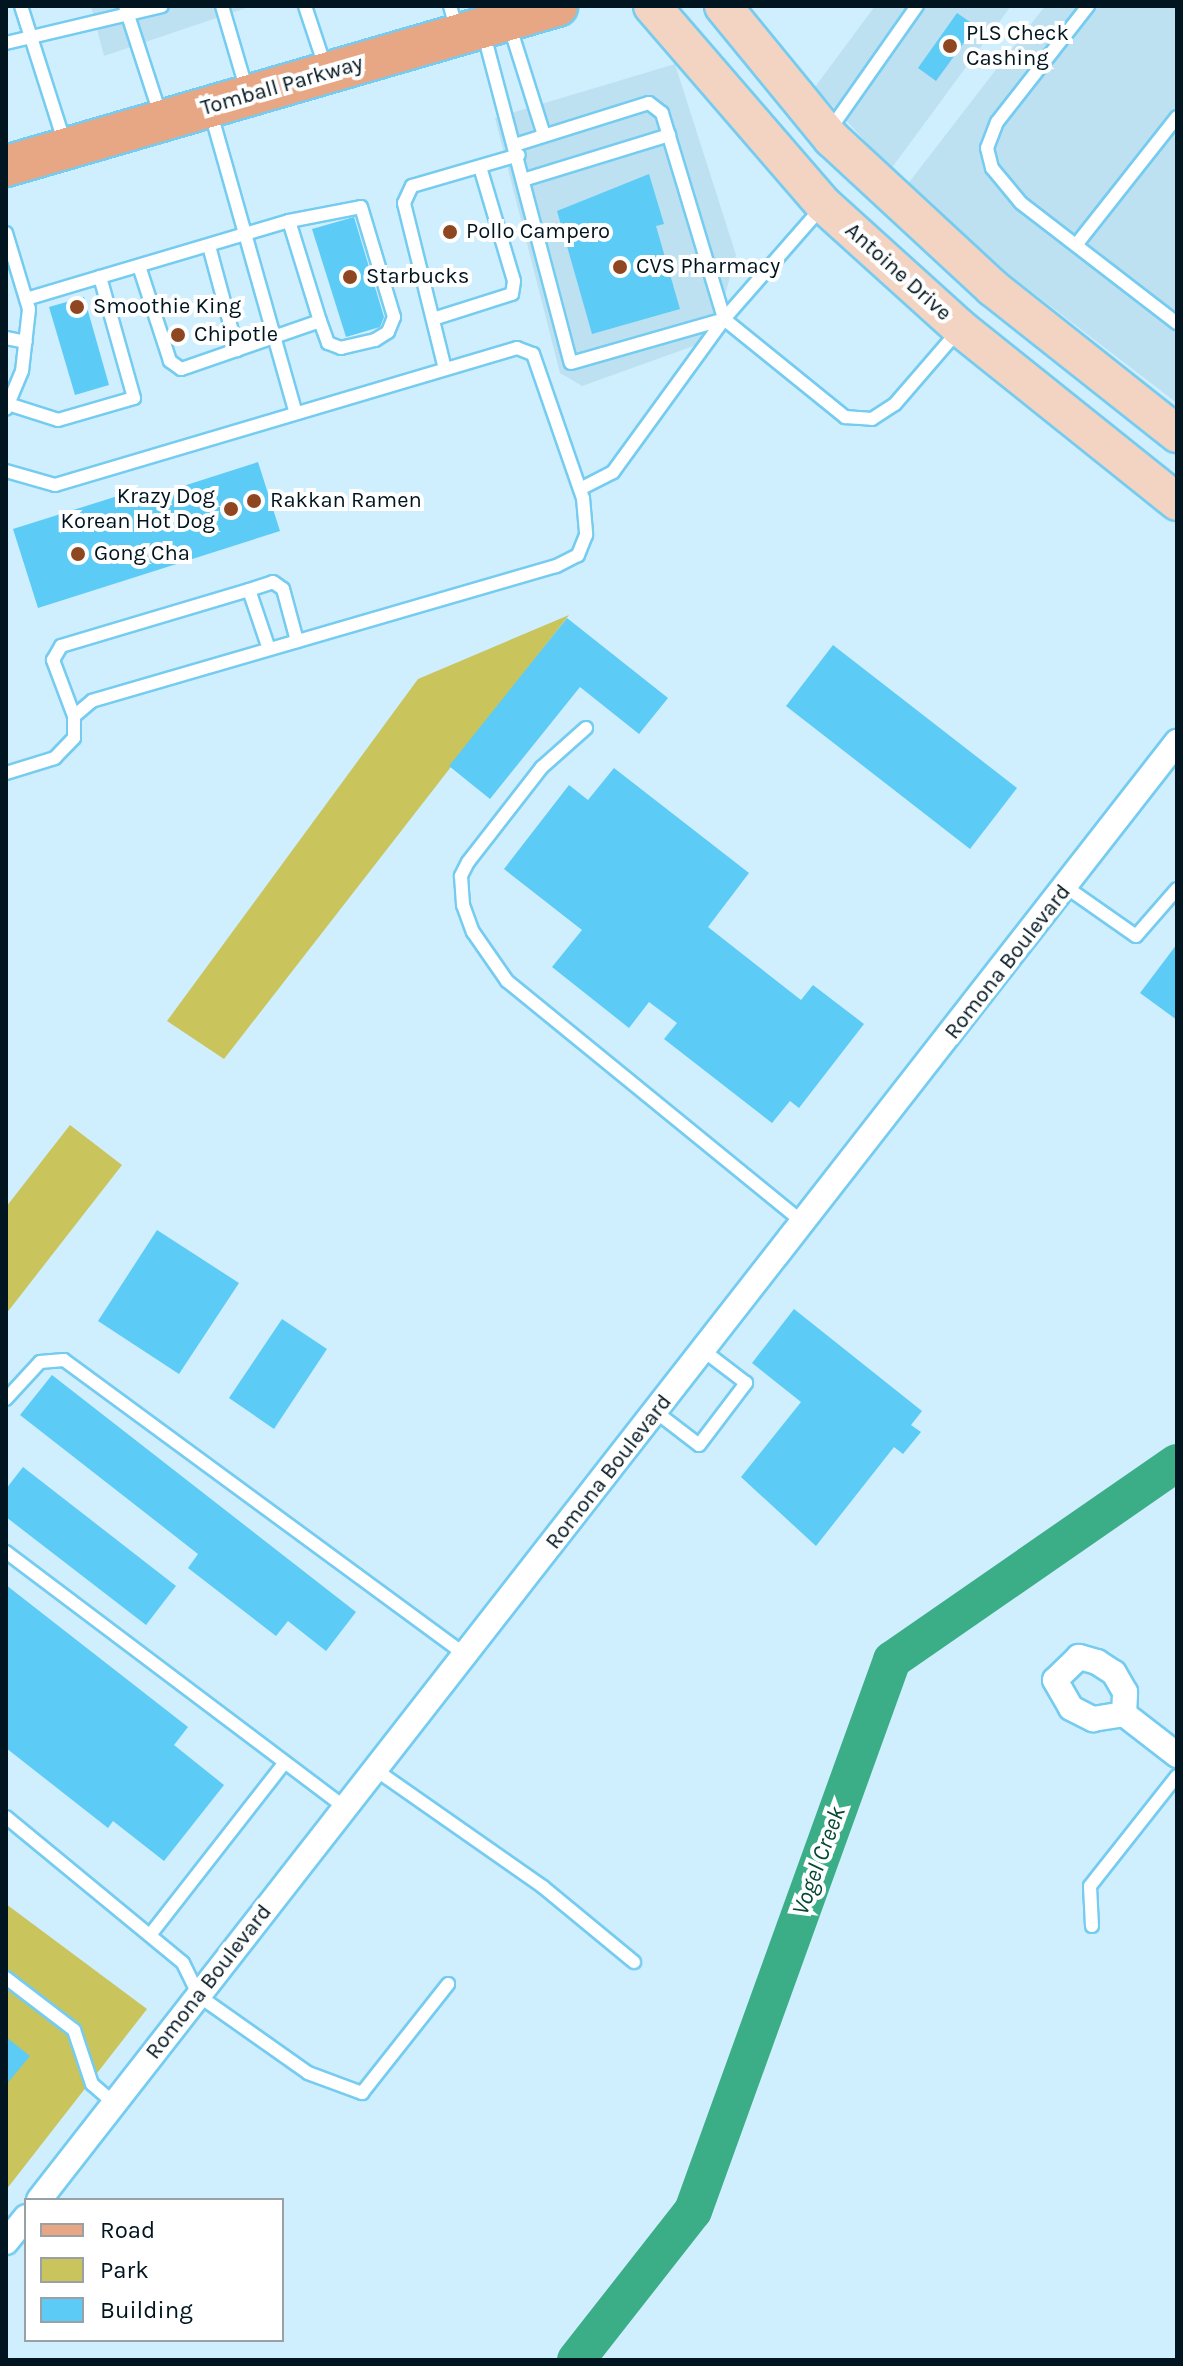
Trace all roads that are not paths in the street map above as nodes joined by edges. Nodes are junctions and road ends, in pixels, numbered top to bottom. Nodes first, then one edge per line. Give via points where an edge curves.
1 (21, 6) edge
2 (162, 6) edge
3 (222, 6) edge
4 (305, 6) edge
5 (557, 6) edge
6 (652, 6) edge
7 (723, 6) edge
8 (917, 6) edge
9 (1088, 6) edge
10 (127, 11) edge
11 (474, 22) edge
12 (32, 36) junction
13 (6, 43) edge
14 (328, 73) junction
15 (249, 96) junction
16 (209, 107) junction
17 (1177, 117) edge
18 (162, 121) junction
19 (827, 133) junction
20 (544, 135) junction
21 (669, 135) junction
22 (66, 149) junction
23 (519, 150) junction
24 (6, 166) edge
25 (480, 167) junction
26 (523, 180) junction
27 (824, 205) junction
28 (289, 221) junction
29 (6, 233) edge
30 (246, 236) junction
31 (1076, 245) junction
32 (209, 246) junction
33 (139, 266) junction
34 (100, 277) junction
35 (993, 288) junction
36 (26, 299) junction
37 (433, 319) junction
38 (724, 319) junction
39 (320, 321) junction
40 (1177, 323) edge
41 (960, 328) junction
42 (6, 338) edge
43 (275, 338) junction
44 (26, 342) junction
45 (237, 350) junction
46 (445, 369) junction
47 (7, 407) edge
48 (296, 413) junction
49 (1177, 434) edge
50 (6, 471) edge
51 (580, 489) junction
52 (1177, 502) edge
53 (249, 590) junction
54 (297, 641) junction
55 (269, 649) junction
56 (74, 716) junction
57 (586, 728) dead end
58 (1177, 742) edge
59 (6, 773) edge
60 (1066, 887) junction
61 (1177, 889) edge
62 (804, 1223) junction
63 (704, 1351) junction
64 (6, 1399) edge
65 (656, 1412) junction
66 (6, 1552) edge
67 (466, 1655) junction
68 (1124, 1714) dead end
69 (1177, 1755) edge
70 (285, 1762) junction
71 (376, 1770) junction
72 (1177, 1776) edge
73 (346, 1808) junction
74 (6, 1817) edge
75 (1092, 1926) dead end
76 (150, 1935) junction
77 (634, 1962) dead end
78 (6, 1978) edge
79 (448, 1984) dead end
80 (199, 1996) junction
81 (113, 2102) junction
82 (41, 2198) edge
83 (24, 2220) edge
84 (6, 2242) edge

1 - 12 lane
2 - 10 lane
3 - 15 lane
4 - 14 lane
5 - 11 main road, Tomball Parkway
6 - 27 main road, Antoine Drive
7 - 19 main road
8 - 19 lane
9 - 31 lane via 997,122 987,148 992,168 1021,203
10 - 12 lane
10 - 18 lane
11 - 14 main road, Tomball Parkway
11 - 20 lane
11 - 23 lane
12 - 13 lane
12 - 22 lane
14 - 15 main road, Tomball Parkway
15 - 16 main road, Tomball Parkway
16 - 18 main road, Tomball Parkway
16 - 30 lane
17 - 31 lane
18 - 22 main road, Tomball Parkway
19 - 35 main road
20 - 21 lane via 649,103 662,113
20 - 23 lane
21 - 26 lane
21 - 38 lane
22 - 24 main road, Tomball Parkway
23 - 25 lane
23 - 26 lane
25 - 37 lane via 412,186 404,203
25 - 37 lane via 514,281 512,294
26 - 38 lane via 571,363
27 - 38 lane
27 - 41 main road, Antoine Drive
28 - 30 lane
28 - 39 lane
28 - 39 lane via 361,207 394,317 388,332 375,340 341,348 328,343
29 - 36 lane
30 - 32 lane
30 - 43 lane
31 - 40 lane
32 - 33 lane
32 - 45 lane
33 - 34 lane
33 - 45 lane via 170,361 181,369
34 - 36 lane
34 - 47 lane via 134,398 58,420
35 - 41 main road
35 - 49 main road
36 - 44 lane
37 - 46 lane
38 - 41 lane via 845,417 872,419 895,404
38 - 51 lane via 613,472
39 - 43 lane
41 - 52 main road, Antoine Drive
42 - 44 lane
43 - 45 lane
43 - 48 lane
44 - 47 lane
46 - 48 lane
46 - 51 lane via 517,348 533,354
48 - 50 lane via 55,485
51 - 54 lane via 586,535 578,555
53 - 54 lane via 273,582 283,589
53 - 55 lane
53 - 56 lane via 61,646 53,660
54 - 55 lane
55 - 56 lane via 92,701
56 - 59 lane via 74,738 55,758
57 - 62 lane via 542,767 468,862 461,876 463,905 473,932 507,981
58 - 60 street, Romona Boulevard
60 - 61 lane via 1136,936
60 - 62 street, Romona Boulevard
62 - 63 street, Romona Boulevard
63 - 65 street, Romona Boulevard
63 - 65 lane via 746,1383 699,1445
64 - 67 lane via 40,1362 64,1360
65 - 67 street, Romona Boulevard
66 - 70 lane
67 - 71 street, Romona Boulevard
68 - 69 street
70 - 73 lane
70 - 76 lane
71 - 73 street, Romona Boulevard
71 - 77 lane via 543,1887
72 - 75 lane via 1090,1886
73 - 80 street, Romona Boulevard
74 - 76 lane
76 - 80 lane via 183,1963
78 - 81 lane via 74,2030 92,2084
79 - 80 lane via 362,2093 308,2073
80 - 81 street, Romona Boulevard
81 - 82 street, Romona Boulevard
83 - 84 street

